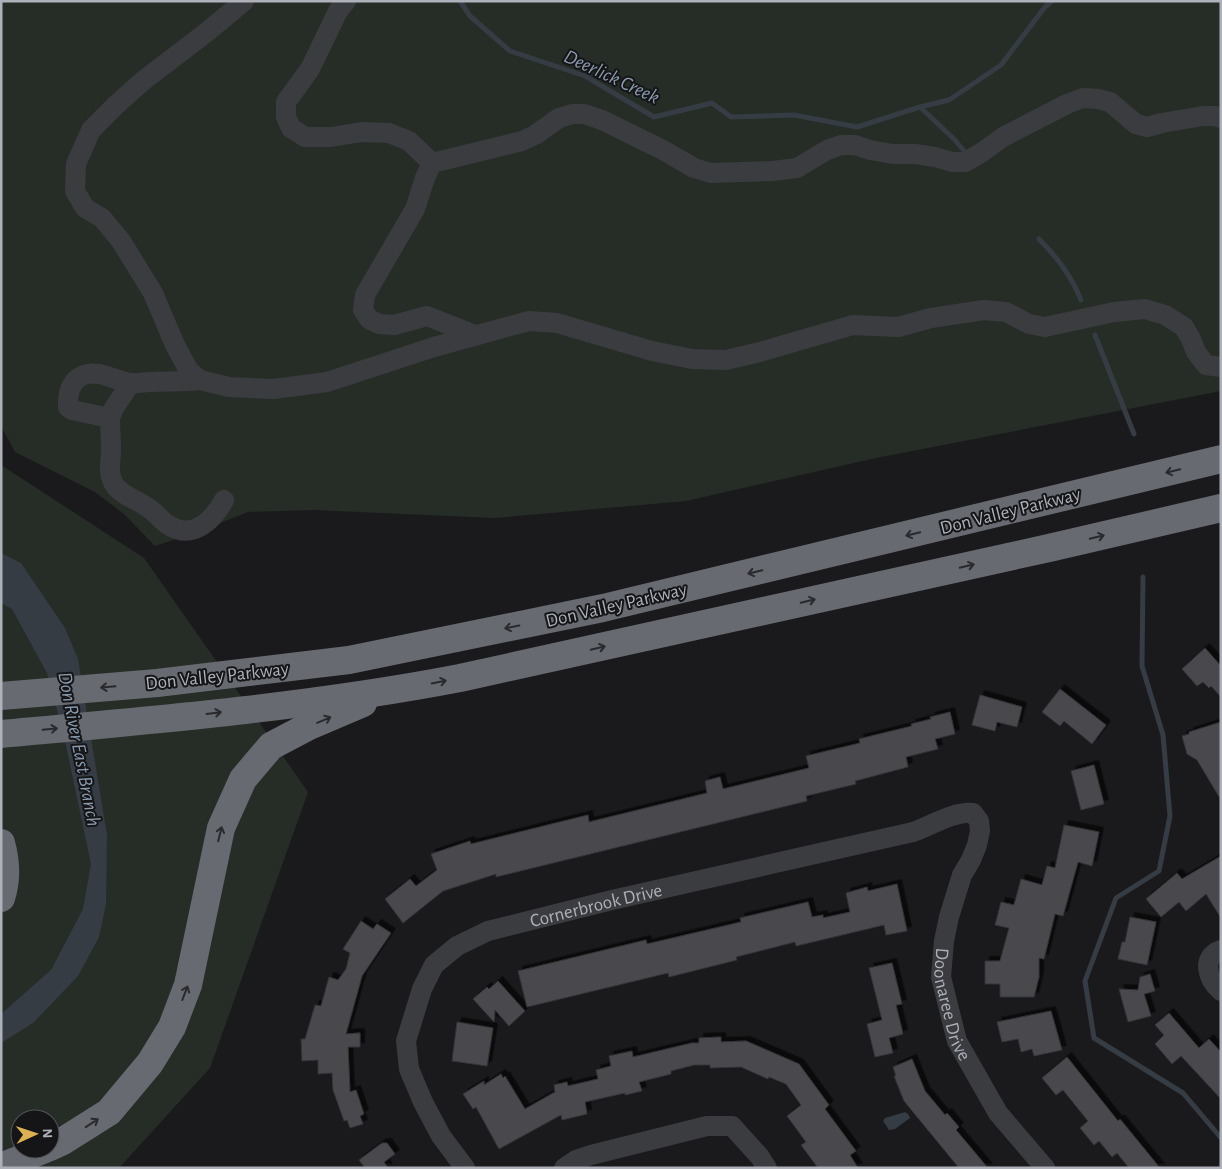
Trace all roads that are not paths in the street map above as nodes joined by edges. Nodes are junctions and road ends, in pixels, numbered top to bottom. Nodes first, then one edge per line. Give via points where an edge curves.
1 (244, 1) edge
2 (346, 1) edge
3 (1221, 118) edge
4 (432, 163) junction
5 (476, 335) junction
6 (1221, 367) edge
7 (200, 380) junction
8 (130, 383) junction
9 (110, 418) junction
10 (1221, 459) edge
11 (224, 500) dead end
12 (1221, 508) edge
13 (391, 691) junction
14 (6, 694) edge
15 (1, 734) edge
16 (978, 821) joint
17 (1, 843) edge
18 (1, 898) edge
19 (1221, 950) edge
20 (1221, 991) edge
21 (60, 1142) edge
22 (20, 1159) edge
23 (1, 1167) edge
24 (465, 1168) edge
25 (564, 1168) edge
26 (767, 1168) edge
27 (1044, 1168) edge

1 - 7 street via 116,105 91,130 76,164 75,191 85,208 102,218 120,241 152,293 175,345 190,371
2 - 4 street via 310,68 286,102 286,117 291,128 305,137 390,133 408,141
3 - 4 street via 1203,116 1147,127 1136,124 1110,102 1083,98 1003,137 966,162 952,162 935,156 893,154 855,145 827,150 797,168 773,172 711,172 694,168 602,120 572,114 558,118 522,141
4 - 5 street via 416,209 365,295 363,310 369,320 379,324 394,325 427,316
5 - 6 street via 529,321 557,323 652,351 692,359 726,360 853,325 898,327 984,310 1006,312 1029,324 1044,327 1145,309 1165,315 1184,327 1206,365
5 - 7 street via 327,382 272,389
7 - 8 street
8 - 9 street
8 - 9 street via 99,374 84,374 70,387 68,408
9 - 11 street via 110,474 115,486 125,495 181,531 198,529 210,521
10 -> 14 highway, Don Valley Parkway via 604,608 349,660 157,683
13 -> 12 highway, Don Valley Parkway via 499,670
15 -> 13 highway, Don Valley Parkway
21 -> 13 highway via 108,1112 150,1063 172,1027 188,985 221,828 243,780 271,746
16 - 24 street, Cornerbrook Drive via 973,814 954,816 913,832 488,931 457,946 434,966 422,989 406,1041 409,1069 423,1102 441,1136
16 - 27 street, Doonaree Drive via 977,845 962,875 949,917 941,978 957,1041 998,1113
17 - 18 highway via 6,869
19 - 20 street via 1207,962 1208,975
22 - 23 highway
25 - 26 street via 591,1155 707,1126 732,1126

